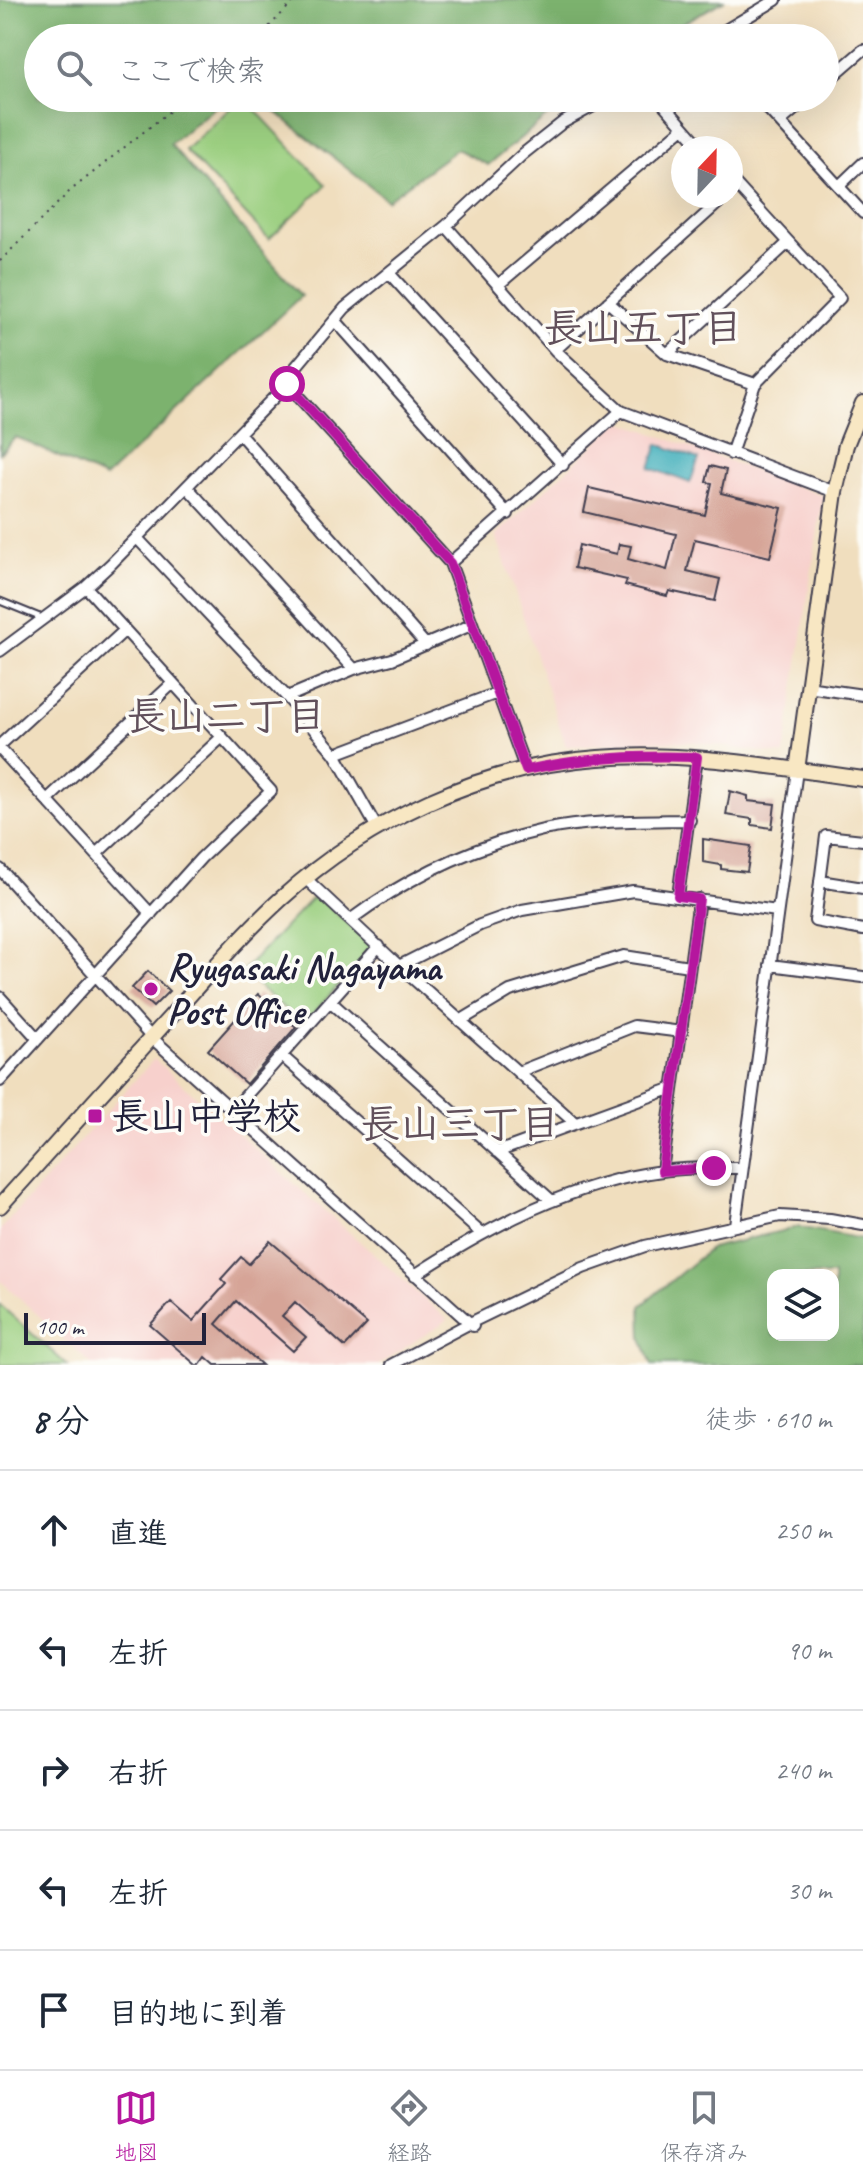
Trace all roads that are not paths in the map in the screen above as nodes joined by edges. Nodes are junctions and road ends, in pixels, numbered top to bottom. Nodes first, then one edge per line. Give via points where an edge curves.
1 (776, 0) edge
2 (736, 24) edge
3 (863, 50) edge
4 (839, 71) edge
5 (582, 112) edge
6 (670, 112) edge
7 (771, 112) edge
8 (792, 112) edge
9 (780, 122) junction
10 (683, 128) junction
11 (691, 136) edge
12 (863, 163) edge
13 (839, 186) junction
14 (743, 196) edge
15 (713, 208) edge
16 (863, 213) edge
17 (446, 226) junction
18 (788, 243) junction
19 (389, 273) junction
20 (498, 285) junction
21 (608, 302) junction
22 (335, 320) junction
23 (555, 350) junction
24 (667, 354) junction
25 (287, 384) junction
26 (755, 384) junction
27 (863, 403) edge
28 (621, 411) junction
29 (239, 433) junction
30 (731, 454) junction
31 (563, 465) junction
32 (187, 487) junction
33 (835, 492) junction
34 (508, 514) junction
35 (137, 538) junction
36 (450, 563) junction
37 (86, 587) junction
38 (0, 601) edge
39 (43, 618) junction
40 (471, 625) junction
41 (125, 630) junction
42 (426, 645) junction
43 (0, 651) edge
44 (354, 669) junction
45 (173, 683) junction
46 (807, 687) junction
47 (497, 693) junction
48 (863, 695) edge
49 (287, 697) junction
50 (222, 737) junction
51 (0, 747) edge
52 (335, 754) junction
53 (697, 757) junction
54 (526, 770) junction
55 (797, 770) junction
56 (863, 779) edge
57 (47, 800) junction
58 (690, 820) junction
59 (377, 828) junction
60 (863, 840) edge
61 (96, 854) junction
62 (0, 869) edge
63 (305, 878) junction
64 (820, 881) junction
65 (863, 888) edge
66 (678, 896) junction
67 (699, 899) junction
68 (777, 911) junction
69 (151, 914) junction
70 (350, 920) junction
71 (863, 930) edge
72 (379, 946) junction
73 (770, 965) junction
74 (399, 966) junction
75 (689, 966) junction
76 (96, 977) junction
77 (863, 977) edge
78 (0, 997) edge
79 (330, 1001) junction
80 (460, 1021) junction
81 (682, 1032) junction
82 (152, 1038) junction
83 (38, 1039) junction
84 (282, 1056) junction
85 (518, 1072) junction
86 (0, 1081) edge
87 (673, 1088) junction
88 (233, 1110) junction
89 (575, 1123) junction
90 (497, 1152) junction
91 (742, 1168) junction
92 (662, 1171) junction
93 (552, 1201) junction
94 (0, 1206) edge
95 (735, 1225) junction
96 (863, 1225) edge
97 (482, 1234) junction
98 (415, 1275) junction
99 (472, 1324) junction
100 (391, 1365) edge

1 - 2 street
3 - 4 street
5 - 17 street via 523,154
6 - 10 street
7 - 9 street
8 - 9 street
9 - 13 street
10 - 11 street
10 - 20 street
12 - 13 street
13 - 16 street
14 - 18 street
15 - 21 street
17 - 19 street
17 - 20 street
18 - 24 street
18 - 26 street via 840,298
19 - 22 street
19 - 31 street
20 - 23 street
21 - 23 street
21 - 24 street
22 - 25 street
22 - 34 street
23 - 28 street
24 - 26 street
25 - 29 street
25 - 36 street
26 - 30 street
27 - 33 street
28 - 30 street
28 - 31 street
29 - 32 street
29 - 42 street
30 - 33 street
31 - 34 street
32 - 35 street
32 - 44 street
33 - 46 street
34 - 36 street
35 - 37 street
35 - 49 street
36 - 40 street
37 - 39 street
37 - 41 street
38 - 39 lane
39 - 43 street
40 - 42 street
40 - 47 street
41 - 45 street
41 - 51 street
42 - 44 street
44 - 49 street
45 - 50 street
45 - 57 street
46 - 48 street
46 - 55 street
47 - 52 street
47 - 54 street
49 - 52 street
50 - 61 street
50 - 69 street via 271,791
51 - 57 street
52 - 59 street
53 - 54 street via 594,758
53 - 55 street
53 - 58 street
54 - 59 street via 422,804
55 - 56 street
55 - 68 street
57 - 61 street
58 - 66 street
58 - 70 street via 544,830 442,864 389,891
59 - 63 street
60 - 64 street via 826,836
61 - 69 street
62 - 76 street
63 - 70 street
63 - 82 street via 246,933
64 - 65 street
64 - 71 street via 815,921
66 - 67 street
66 - 74 street via 633,891 522,910
67 - 68 street
67 - 75 street
68 - 73 street
69 - 76 street
70 - 72 street
72 - 74 street
72 - 79 street
73 - 77 street
73 - 91 street
74 - 80 street
75 - 80 street via 624,956 510,991
75 - 81 street
76 - 82 street
76 - 83 street
78 - 83 street
79 - 84 street
79 - 90 street
80 - 85 street
81 - 85 street via 634,1026
81 - 87 street
82 - 88 street
82 - 94 street
83 - 86 street
84 - 88 street
84 - 97 street
85 - 89 street
87 - 89 street
87 - 92 street
88 - 98 street
89 - 90 street
90 - 93 street
91 - 92 street
91 - 95 street
92 - 93 street
93 - 97 street
95 - 96 street via 791,1216
95 - 99 street via 608,1258
97 - 98 street
98 - 99 street
99 - 100 street

